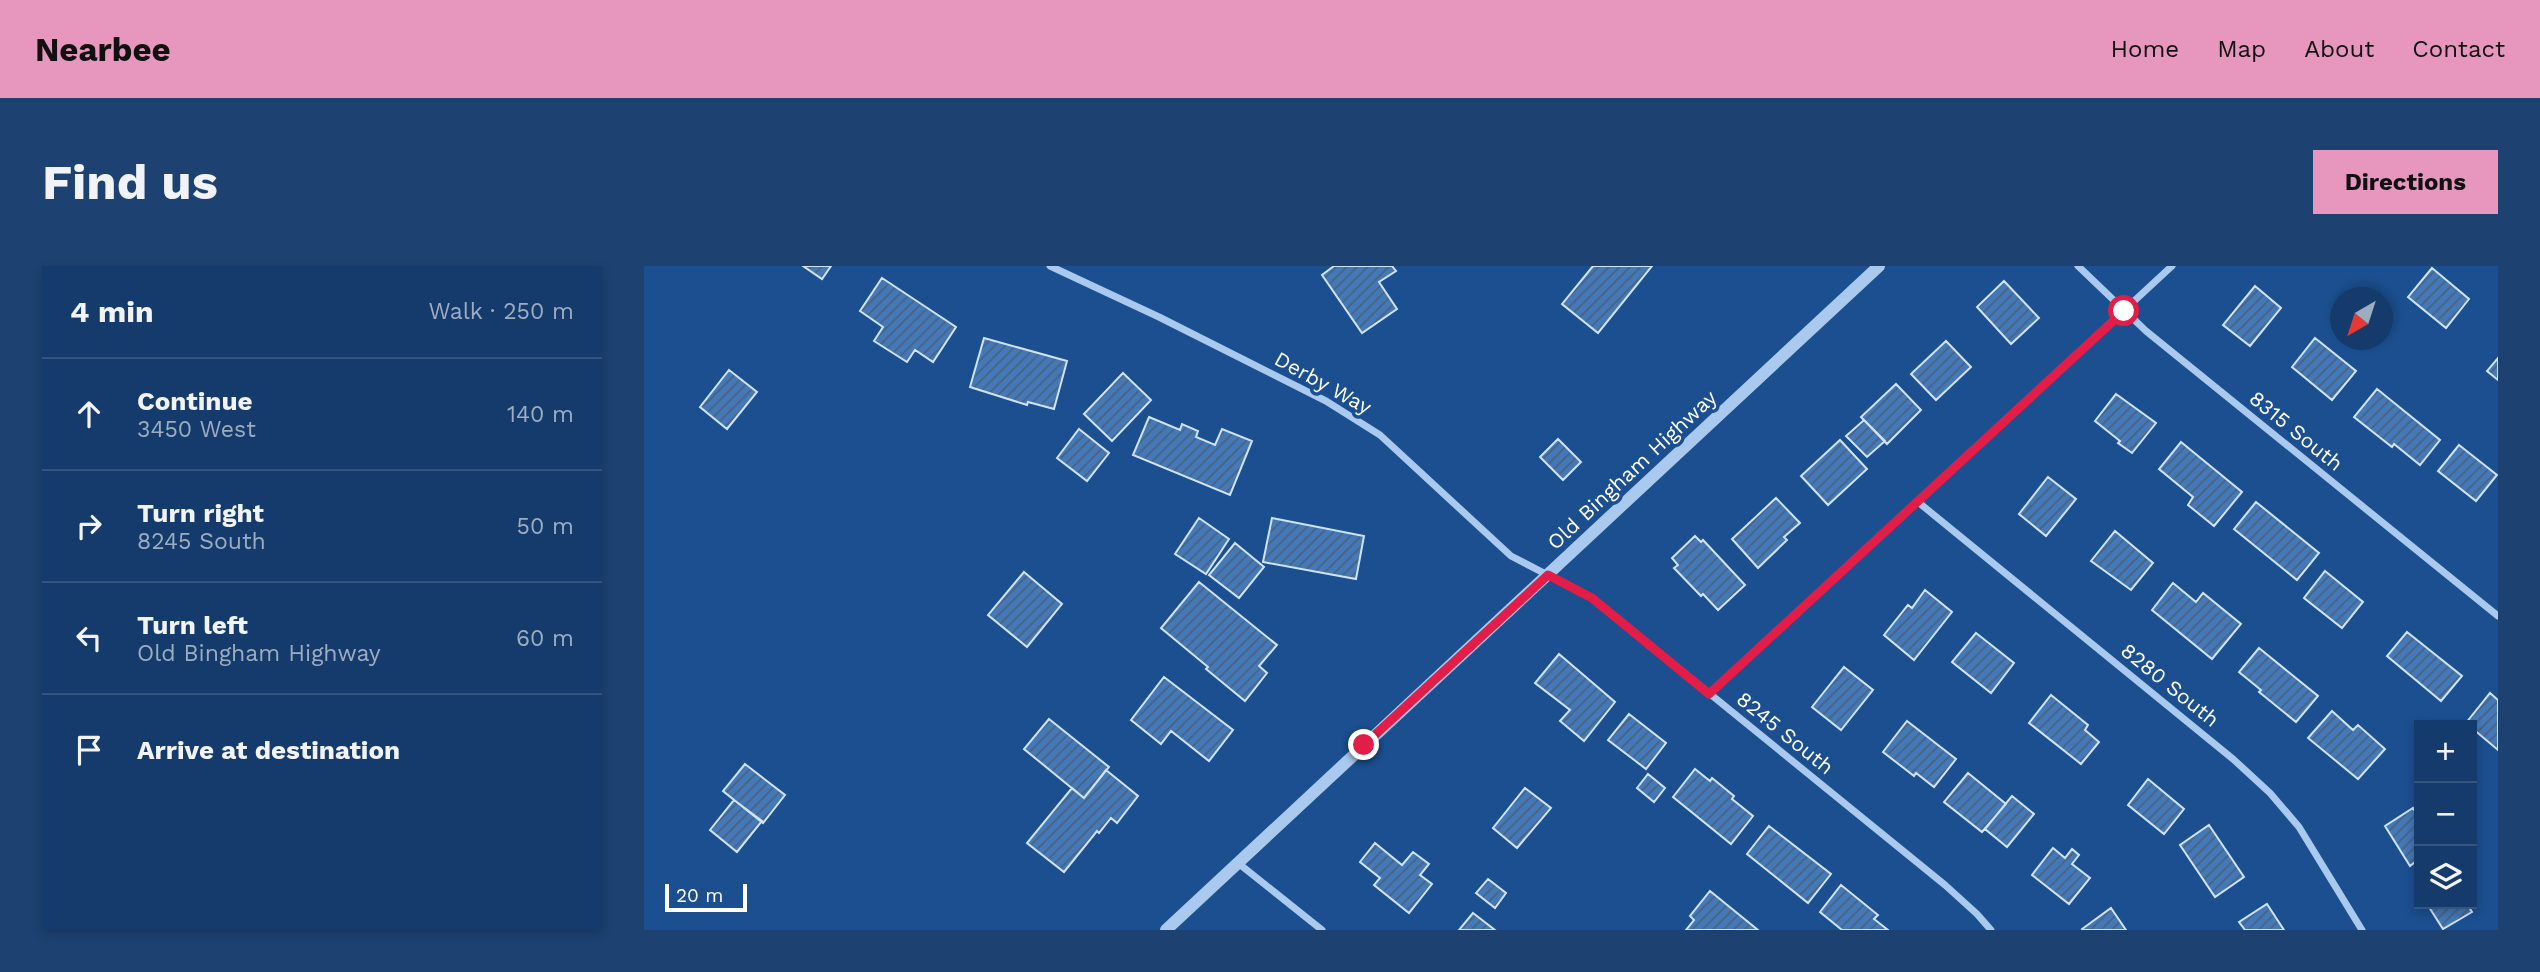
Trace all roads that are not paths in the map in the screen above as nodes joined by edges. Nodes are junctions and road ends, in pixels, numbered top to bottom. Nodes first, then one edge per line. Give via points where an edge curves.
1 (1050, 266) edge
2 (1879, 266) edge
3 (2078, 266) edge
4 (2172, 266) edge
5 (2124, 311) junction
6 (1918, 502) junction
7 (1548, 575) junction
8 (2498, 616) edge
9 (1709, 694) junction
10 (1238, 863) junction
11 (1166, 930) edge
12 (1322, 930) edge
13 (1991, 930) edge
14 (2362, 930) edge

1 - 7 street, Derby Way via 1326,401 1380,435 1511,556
2 - 7 street, Old Bingham Highway
3 - 5 street, 8315 South
4 - 5 street
5 - 6 street
5 - 8 street, 8315 South
6 - 9 street
6 - 14 street, 8280 South via 2270,793 2299,827
7 - 9 street, 8245 South via 1592,598
7 - 10 street, Old Bingham Highway
9 - 13 street, 8245 South via 1945,885
10 - 11 street, Old Bingham Highway
10 - 12 street

